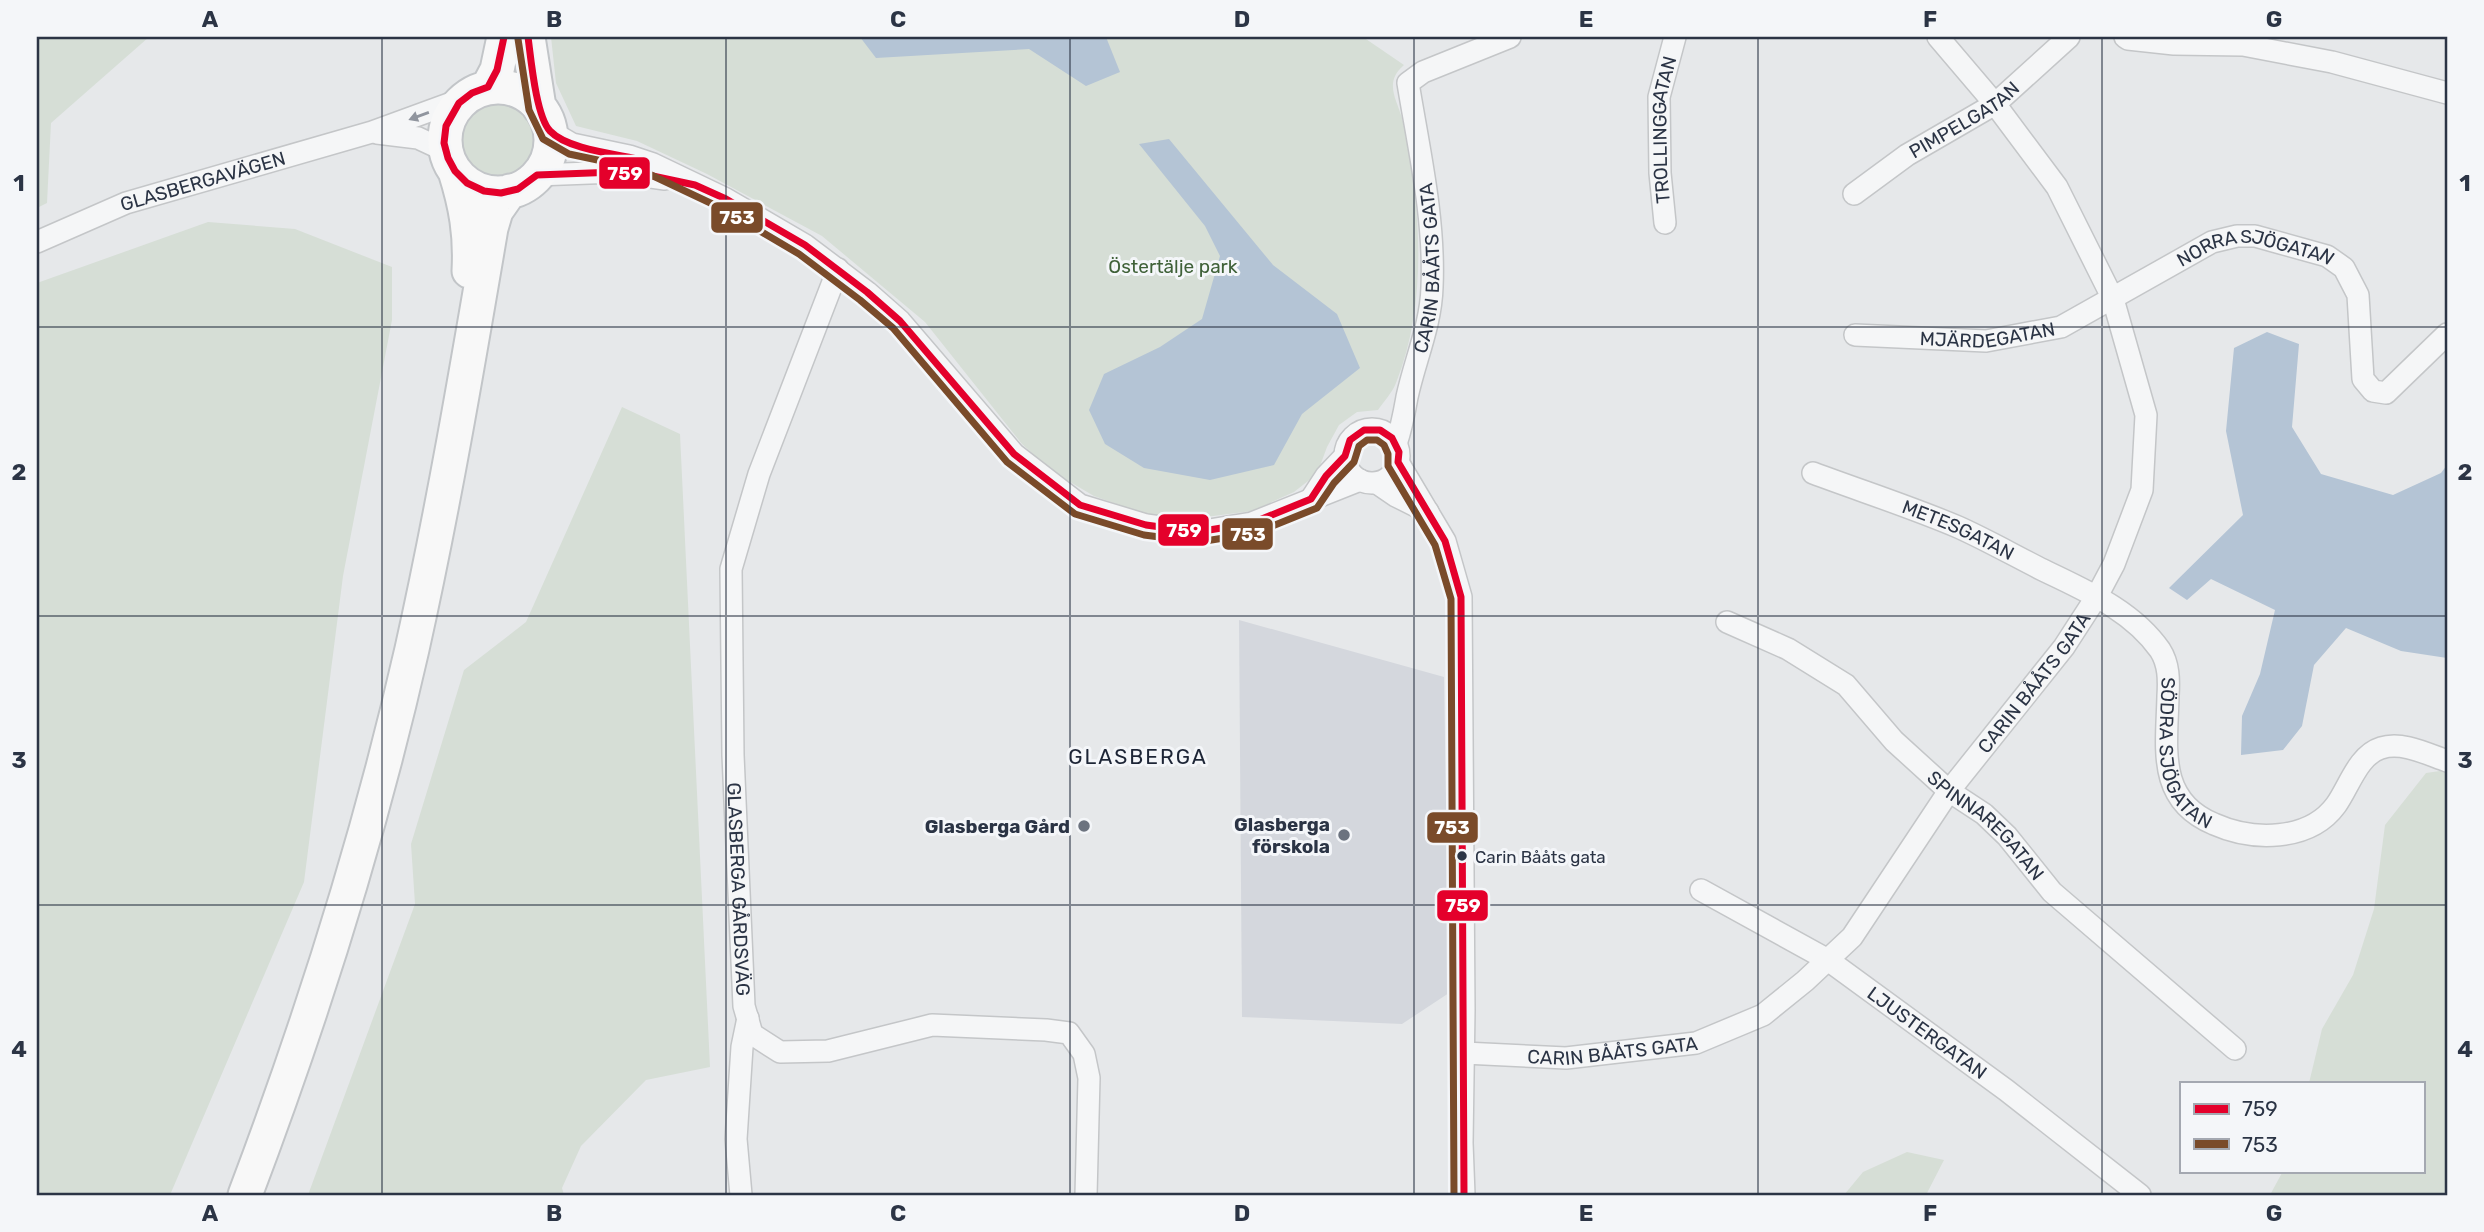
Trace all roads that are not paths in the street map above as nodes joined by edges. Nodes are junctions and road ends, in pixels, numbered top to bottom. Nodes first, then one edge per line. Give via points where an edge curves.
1 (504, 37) edge
2 (528, 37) edge
3 (1506, 37) edge
4 (1675, 37) edge
5 (1938, 37) edge
6 (2068, 37) edge
7 (2125, 37) edge
8 (476, 92) junction
9 (2447, 93) edge
10 (1995, 104) junction
11 (545, 119) junction
12 (372, 132) junction
13 (450, 161) junction
14 (524, 183) junction
15 (695, 185) junction
16 (1854, 194) dead end
17 (1665, 223) dead end
18 (37, 242) edge
19 (838, 269) junction
20 (2113, 299) junction
21 (2447, 334) edge
22 (1854, 335) dead end
23 (463, 389) junction
24 (1408, 396) junction
25 (1373, 429) junction
26 (1397, 453) junction
27 (1345, 456) junction
28 (1813, 473) dead end
29 (1368, 482) junction
30 (1311, 499) junction
31 (1428, 512) junction
32 (2097, 596) junction
33 (1727, 622) dead end
34 (2447, 761) edge
35 (1949, 791) junction
36 (1701, 890) dead end
37 (1828, 960) junction
38 (748, 1018) junction
39 (2235, 1049) dead end
40 (1464, 1053) junction
41 (244, 1195) edge
42 (741, 1195) edge
43 (1086, 1195) edge
44 (1464, 1195) edge
45 (2140, 1195) edge

1 - 8 main road via 497,70
2 - 11 main road
3 - 24 street, CARIN BÅÅTS GATA via 1423,72 1408,83 1428,207 1432,287 1424,341
4 - 17 street, TROLLINGGATAN via 1659,97
5 - 10 street, CARIN BÅÅTS GATA
6 - 10 street, PIMPELGATAN
7 - 9 street via 2174,44 2243,45 2332,62
8 - 11 main road via 516,90
8 -> 12 street, GLASBERGAVÄGEN
8 - 13 main road via 449,117 445,134
10 - 16 street, PIMPELGATAN via 1907,155
10 - 20 street, CARIN BÅÅTS GATA via 2057,187
11 - 14 main road via 550,150
11 - 15 street via 572,144 653,164
12 - 13 street, GLASBERGAVÄGEN via 418,138
12 - 18 street, GLASBERGAVÄGEN via 126,203
13 - 14 main road via 467,183 484,191
13 - 23 main road via 467,207 471,248
14 - 15 street via 616,172
14 - 23 main road via 496,211
15 - 19 street via 771,224
19 - 30 street via 900,321 1014,454 1080,505 1146,525 1197,532 1252,523
19 - 38 street, GLASBERGA GÅRDSVÄG via 759,474 731,569 733,755
20 - 21 street, NORRA SJÖGATAN via 2212,242 2255,236 2327,256 2344,268 2358,295 2363,379 2373,391 2386,393
20 - 22 street, MJÄRDEGATAN via 2061,327 1986,341
20 - 32 street, CARIN BÅÅTS GATA via 2146,415 2143,477 2119,552
23 - 41 main road via 439,522 376,793 317,987
24 - 25 street
24 - 26 street, CARIN BÅÅTS GATA
25 - 26 street via 1386,433
25 - 27 street via 1356,434
26 - 29 street via 1391,475
26 - 31 street
27 - 29 street via 1349,470
27 - 30 street
28 - 32 street, METESGATAN via 1958,527
29 - 30 street
29 - 31 street
31 - 40 street via 1445,541 1461,597
32 - 34 street, SÖDRA SJÖGATAN via 2141,628 2164,657 2169,681 2170,778 2188,808 2215,825 2275,836 2312,825 2334,808 2366,757 2382,747 2412,749
32 - 35 street, CARIN BÅÅTS GATA via 2064,647
33 - 35 street, SPINNAREGATAN via 1788,649 1846,685 1894,741
35 - 37 street, CARIN BÅÅTS GATA via 1852,937
35 - 39 street, SPINNAREGATAN via 1984,814 2052,892
36 - 37 street, LJUSTERGATAN
37 - 40 street, CARIN BÅÅTS GATA via 1763,1014 1696,1043 1566,1058
37 - 45 street, LJUSTERGATAN
38 - 42 street via 736,1139
38 - 43 street, GLASBERGA GÅRDSVÄG via 752,1034 780,1052 828,1051 932,1025 1069,1034 1084,1054 1089,1078
40 - 44 street

